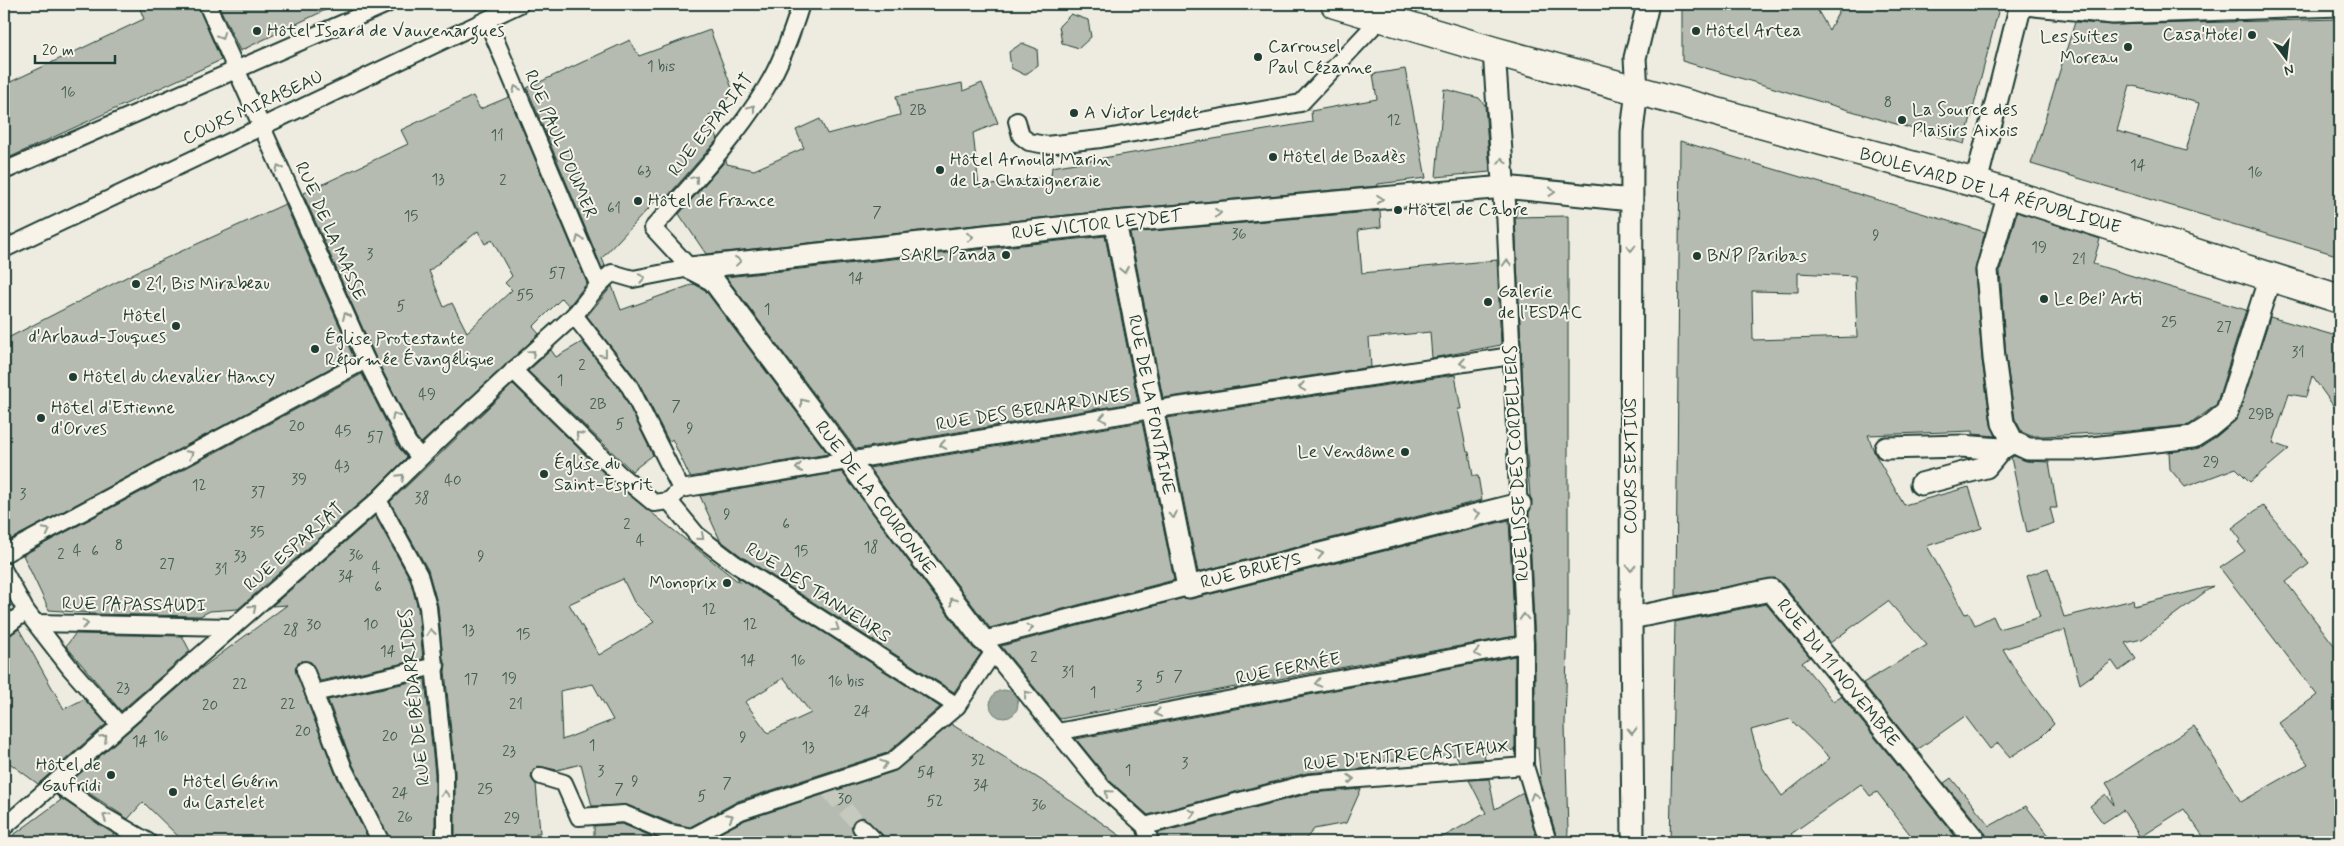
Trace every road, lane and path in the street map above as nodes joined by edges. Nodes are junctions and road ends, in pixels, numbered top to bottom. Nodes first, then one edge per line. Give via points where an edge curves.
1 (207, 4) edge
2 (387, 4) edge
3 (520, 4) edge
4 (801, 4) edge
5 (1335, 4) edge
6 (1648, 4) edge
7 (2023, 4) edge
8 (2340, 5) edge
9 (1381, 18) junction
10 (487, 20) junction
11 (1494, 51) junction
12 (235, 69) junction
13 (1637, 90) junction
14 (1017, 121) dead end
15 (261, 127) junction
16 (4, 171) edge
17 (1976, 183) junction
18 (1504, 188) junction
19 (2009, 194) junction
20 (1631, 200) junction
21 (1505, 210) joint
22 (1115, 222) junction
23 (4, 249) edge
24 (690, 268) junction
25 (2270, 277) junction
26 (598, 284) junction
27 (2340, 299) edge
28 (574, 315) junction
29 (1511, 356) junction
30 (366, 360) junction
31 (513, 370) junction
32 (1151, 410) junction
33 (2007, 446) junction
34 (1886, 448) dead end
35 (420, 457) junction
36 (847, 461) junction
37 (1921, 484) dead end
38 (682, 489) junction
39 (378, 500) junction
40 (662, 502) junction
41 (1520, 504) junction
42 (4, 554) edge
43 (4, 571) edge
44 (1188, 587) junction
45 (31, 617) junction
46 (1631, 618) junction
47 (231, 627) junction
48 (4, 628) edge
49 (1525, 644) junction
50 (988, 646) junction
51 (436, 666) junction
52 (305, 670) dead end
53 (314, 693) junction
54 (957, 706) junction
55 (119, 724) junction
56 (1057, 732) junction
57 (1525, 766) junction
58 (541, 776) dead end
59 (56, 783) junction
60 (1145, 826) junction
61 (4, 827) edge
62 (861, 827) tunnel mouth
63 (667, 838) edge
64 (148, 842) edge
65 (381, 842) edge
66 (445, 842) edge
67 (876, 842) edge
68 (1150, 842) edge
69 (1548, 842) edge
70 (1633, 842) edge
71 (1976, 842) edge

1 -> 12 street, RUE DE LA MASSE
2 - 12 street
3 - 10 street, COURS MIRABEAU
24 -> 4 street, RUE ESPARIAT via 653,228 737,130 766,88 789,42
5 - 9 main road, BOULEVARD DE LA RÉPUBLIQUE
6 - 13 street, COURS SEXTIUS via 1635,58
7 - 8 street via 2113,13
7 - 17 street
9 - 11 main road, BOULEVARD DE LA RÉPUBLIQUE
9 - 14 street via 1301,103 1101,139 1046,145 1030,142 1021,136
10 - 15 street, COURS MIRABEAU
26 -> 10 street, RUE PAUL DOUMER
11 - 13 main road, BOULEVARD DE LA RÉPUBLIQUE
18 -> 11 street, RUE LISSE DES CORDELIERS
12 - 15 street, RUE DE LA MASSE
12 - 16 street
13 - 17 main road, BOULEVARD DE LA RÉPUBLIQUE
13 - 20 street, COURS SEXTIUS via 1632,132
15 - 23 street, COURS MIRABEAU
30 -> 15 street, RUE DE LA MASSE
17 - 19 main road, BOULEVARD DE LA RÉPUBLIQUE
18 -> 20 street, RUE VICTOR LEYDET
18 - 21 street, RUE LISSE DES CORDELIERS
22 -> 18 street, RUE VICTOR LEYDET
19 - 25 main road, BOULEVARD DE LA RÉPUBLIQUE
19 - 33 street via 1987,270 1994,358
20 -> 46 street, COURS SEXTIUS
29 -> 21 street, RUE LISSE DES CORDELIERS
24 -> 22 street, RUE VICTOR LEYDET
22 -> 32 street, RUE DE LA FONTAINE
26 -> 24 street via 612,274 633,279
36 -> 24 street, RUE DE LA COURONNE via 713,280
25 - 27 main road, BOULEVARD DE LA RÉPUBLIQUE
25 - 33 street via 2227,412 2209,427 2193,437 2082,449
26 - 28 street, RUE ESPARIAT
31 -> 28 street, RUE ESPARIAT
28 -> 38 street via 630,387
29 -> 32 street, RUE DES BERNARDINES
29 - 41 street, RUE LISSE DES CORDELIERS
35 -> 30 street, RUE DE LA MASSE via 408,443
42 -> 30 street
31 - 35 street, RUE ESPARIAT
40 -> 31 street, RUE DES TANNEURS via 619,474
32 -> 36 street, RUE DES BERNARDINES
32 -> 44 street, RUE DE LA FONTAINE
33 - 34 street
33 - 37 street via 1986,467
39 -> 35 street, RUE ESPARIAT
36 -> 38 street, RUE DES BERNARDINES
50 -> 36 street, RUE DE LA COURONNE
38 - 40 street
47 -> 39 street, RUE ESPARIAT
51 -> 39 street, RUE DE BÉDARRIDES via 428,607 419,575
40 -> 54 street, RUE DES TANNEURS via 697,535 736,564
44 -> 41 street, RUE BRUEYS
49 -> 41 street, RUE LISSE DES CORDELIERS
43 - 45 street
50 -> 44 street, RUE BRUEYS
45 -> 47 street, RUE PAPASSAUDI
45 - 48 street
45 - 55 street
46 -> 70 street, COURS SEXTIUS
46 - 71 street, RUE DU 11 NOVEMBRE via 1771,590
47 - 55 street, RUE ESPARIAT
49 -> 56 street, RUE FERMÉE
49 - 57 street, RUE LISSE DES CORDELIERS
50 - 54 street
56 -> 50 street, RUE DE LA COURONNE
51 - 53 street
66 -> 51 street, RUE DE BÉDARRIDES via 445,773
52 - 53 street
53 - 65 street via 344,769
63 -> 54 street via 692,837 741,811 826,787 892,762
59 -> 55 street, RUE ESPARIAT
60 -> 56 street, RUE DE LA COURONNE via 1103,788
60 -> 57 street, RUE D'ENTRECASTEAUX via 1309,783
69 -> 57 street, RUE LISSE DES CORDELIERS
58 - 63 street via 564,783 579,816 624,814
59 - 61 street, RUE ESPARIAT
64 -> 59 street
60 - 68 street
62 - 67 street

